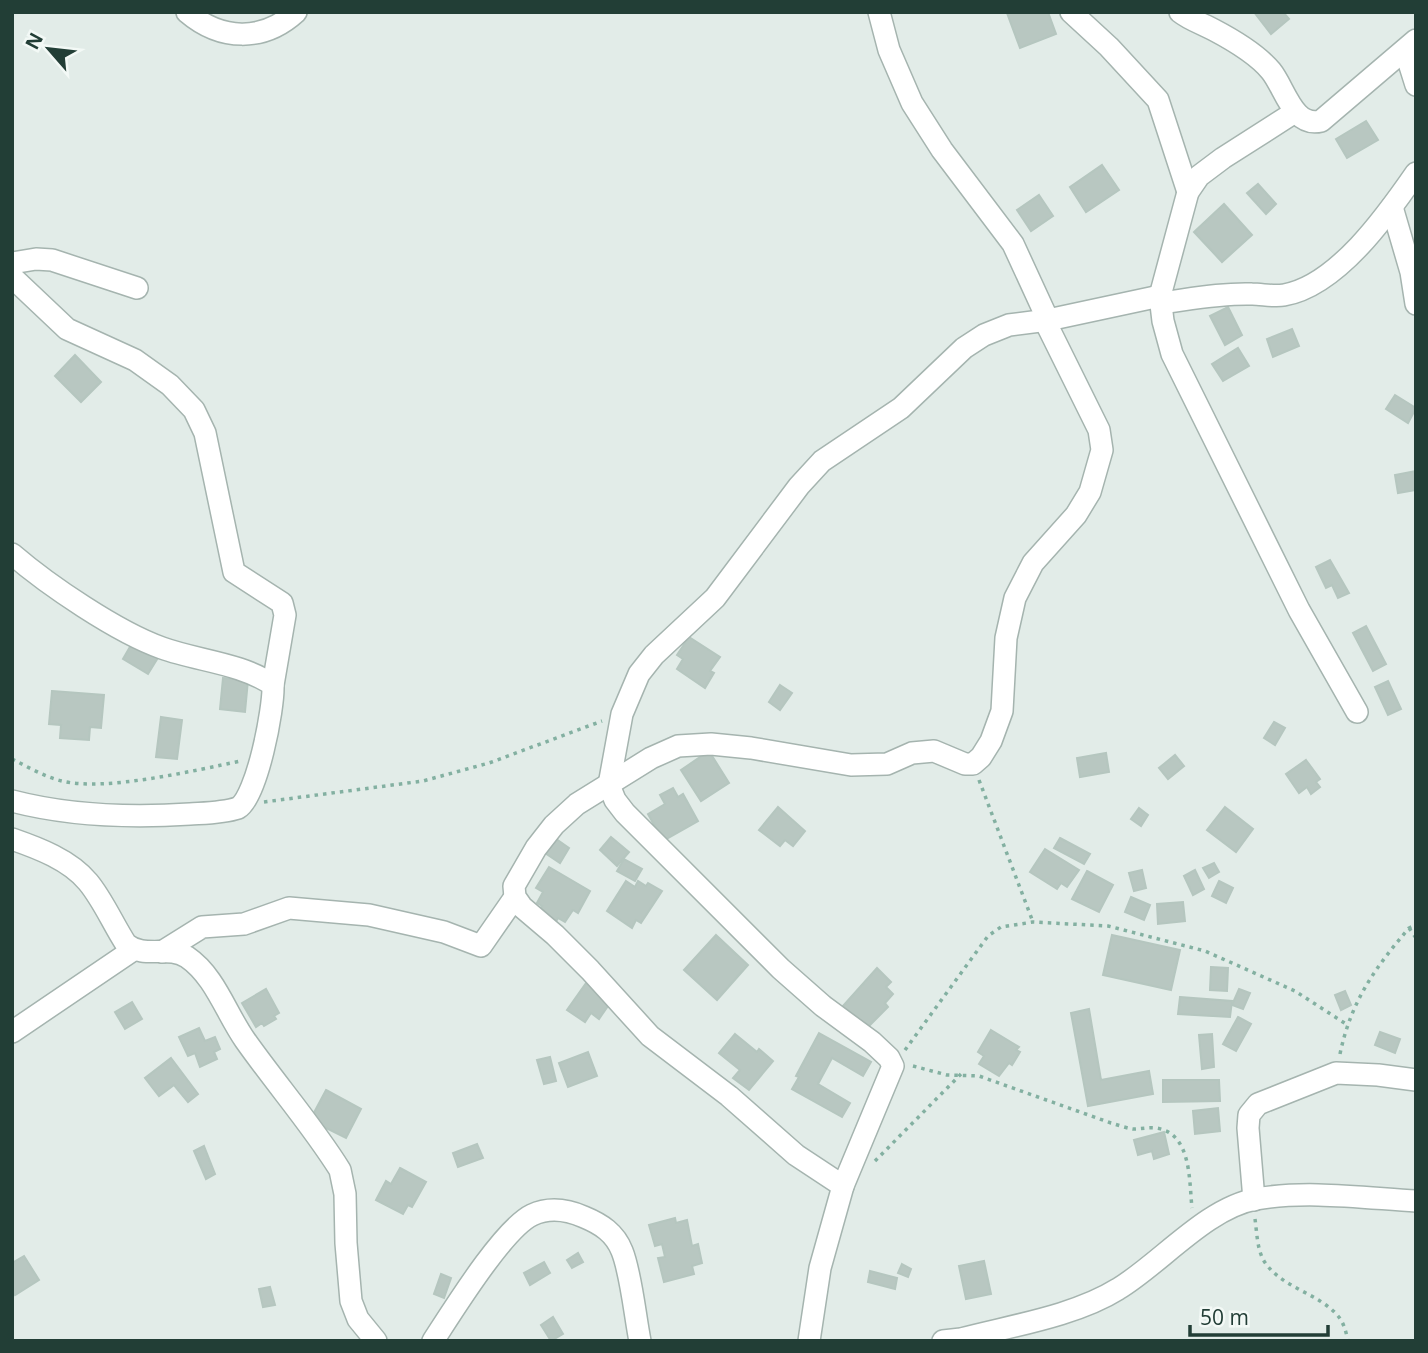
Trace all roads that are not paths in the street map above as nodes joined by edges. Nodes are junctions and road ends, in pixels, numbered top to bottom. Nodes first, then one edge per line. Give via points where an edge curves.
1 (187, 12) edge
2 (296, 12) edge
3 (879, 12) edge
4 (1072, 12) edge
5 (1180, 12) edge
6 (1410, 45) edge
7 (1416, 85) edge
8 (1295, 112) junction
9 (1416, 173) edge
10 (1188, 192) junction
11 (1392, 207) junction
12 (12, 263) edge
13 (12, 277) edge
14 (137, 289) dead end
15 (1160, 300) junction
16 (1416, 304) edge
17 (1046, 321) junction
18 (12, 554) edge
19 (273, 685) junction
20 (1357, 712) dead end
21 (609, 785) junction
22 (12, 801) edge
23 (12, 839) edge
24 (516, 897) junction
25 (133, 950) junction
26 (162, 952) junction
27 (12, 1032) edge
28 (1416, 1080) edge
29 (843, 1186) junction
30 (1254, 1200) junction
31 (1416, 1201) edge
32 (376, 1341) edge
33 (433, 1341) edge
34 (640, 1341) edge
35 (808, 1341) edge
36 (943, 1341) edge

1 - 2 street via 218,30 245,35 270,31
3 - 17 street via 889,50 912,103 1013,244
4 - 10 street via 1158,100
5 - 8 street via 1263,64
6 - 7 street
6 - 8 street via 1321,121 1310,122
8 - 10 street via 1223,158 1199,176
9 - 11 street
10 - 15 street
11 - 15 street via 1367,239 1307,289 1282,296
11 - 16 street
12 - 14 street via 52,260
13 - 19 street via 67,329 135,360 170,385 194,410 205,433 231,566 282,603 285,615
15 - 17 street
15 - 20 street via 1172,354 1299,610
17 - 21 street via 1009,325 984,335 901,408 822,461 715,598 639,674 622,714
17 - 21 street via 1099,430 1102,450 1090,492 1032,563 1015,598 1006,638 1003,711 981,757 965,764 934,751 912,753 887,764 851,765 751,748 678,746
18 - 19 street via 102,618 160,648 249,672
19 - 22 street via 274,704 245,804 217,812 122,815 74,813
21 - 24 street via 554,825 519,875
21 - 29 street via 625,813 781,969 896,1063
23 - 25 street via 69,865 88,881
24 - 26 street via 481,946 444,932 369,915 289,908 244,924 202,927
24 - 29 street via 650,1036 796,1155
25 - 26 street
25 - 27 street
26 - 32 street via 178,953 218,992 242,1036 340,1170 351,1301 358,1319
28 - 30 street via 1336,1073 1258,1104 1249,1115
29 - 35 street via 820,1268
30 - 31 street via 1296,1196
30 - 36 street via 1222,1213 1119,1289 1088,1305
33 - 34 street via 519,1225 548,1210 573,1212 614,1235 623,1253

